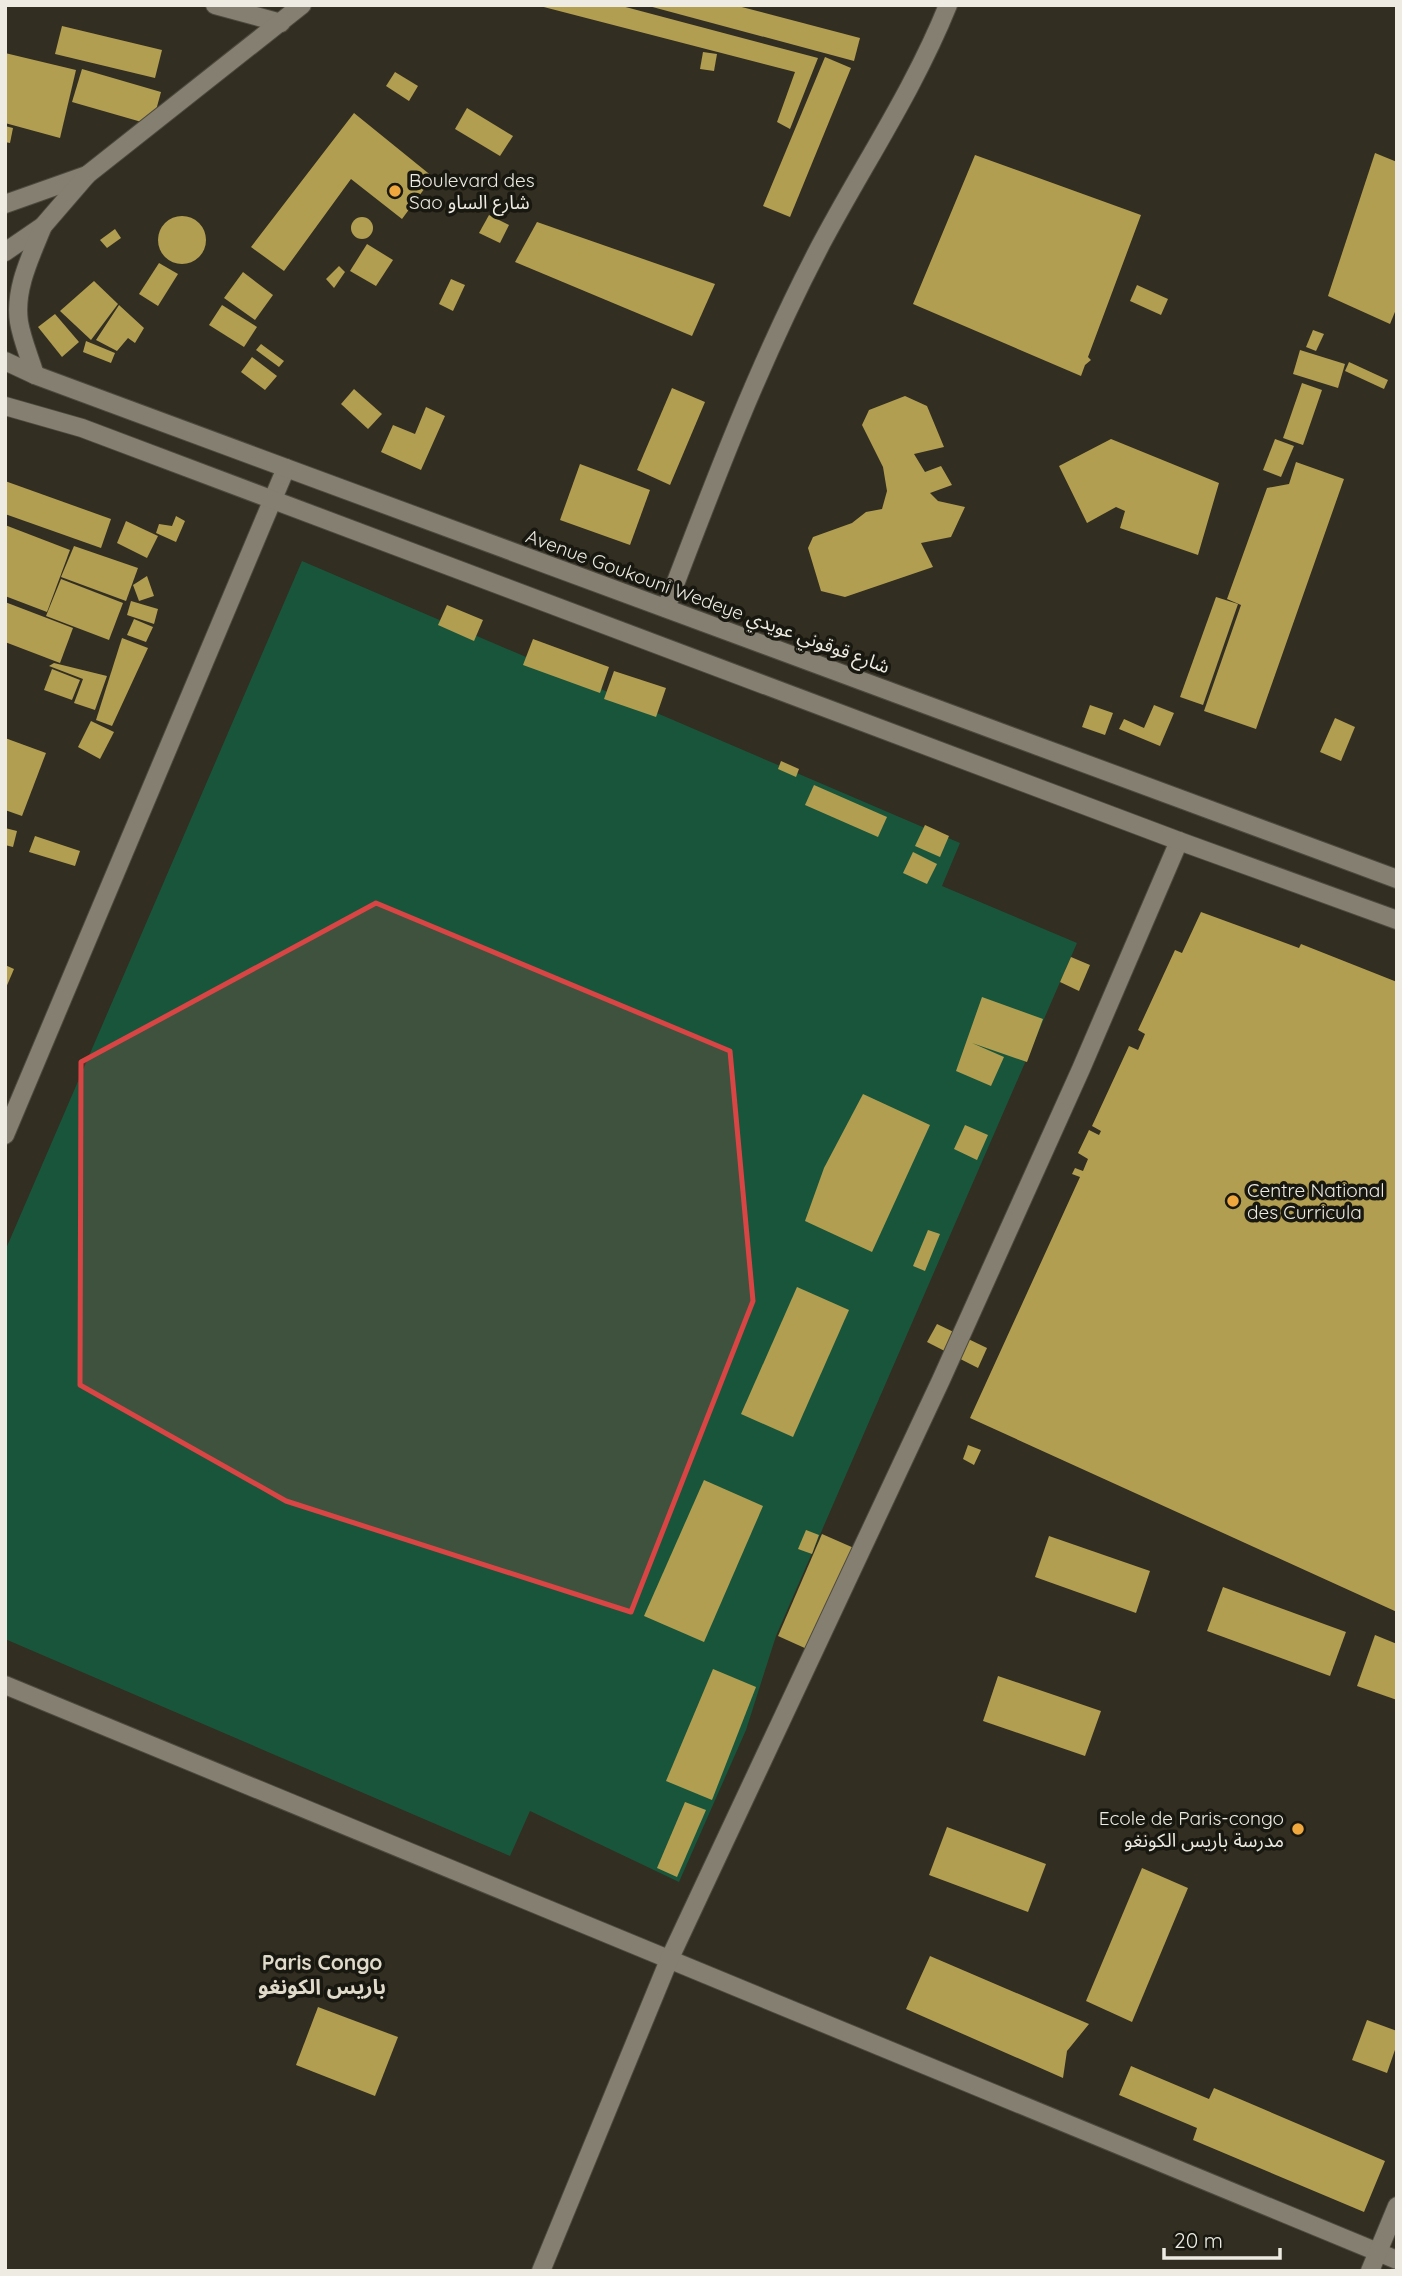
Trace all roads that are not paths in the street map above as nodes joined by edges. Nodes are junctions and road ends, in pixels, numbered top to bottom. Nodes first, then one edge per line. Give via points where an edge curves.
1 (215, 5) edge
2 (302, 5) edge
3 (947, 5) edge
4 (281, 23) junction
5 (88, 175) junction
6 (5, 204) edge
7 (43, 226) junction
8 (5, 252) edge
9 (5, 361) edge
10 (36, 376) junction
11 (5, 406) edge
12 (286, 468) junction
13 (274, 502) junction
14 (666, 608) junction
15 (1179, 841) junction
16 (1397, 879) edge
17 (1397, 920) edge
18 (5, 1135) edge
19 (5, 1685) edge
20 (669, 1960) junction
21 (1397, 2206) edge
22 (1378, 2252) junction
23 (1397, 2260) edge
24 (541, 2271) edge
25 (1370, 2271) edge

1 - 4 street
2 - 4 street
3 - 14 street via 913,83 818,251 727,445
4 - 5 street
5 - 6 street
5 - 7 street
7 - 8 street
7 - 10 street via 18,308
9 - 10 street, Avenue Goukouni Wedeye شارع قوقوني عويدي
10 - 12 street, Avenue Goukouni Wedeye شارع قوقوني عويدي
11 - 13 street via 82,428
12 - 13 street
12 - 14 street, Avenue Goukouni Wedeye شارع قوقوني عويدي
13 - 15 street
13 - 18 street
14 - 16 street, Avenue Goukouni Wedeye شارع قوقوني عويدي
15 - 17 street
15 - 20 street via 941,1380
19 - 20 street
20 - 22 street
20 - 24 street
21 - 22 street
22 - 23 street
22 - 25 street

